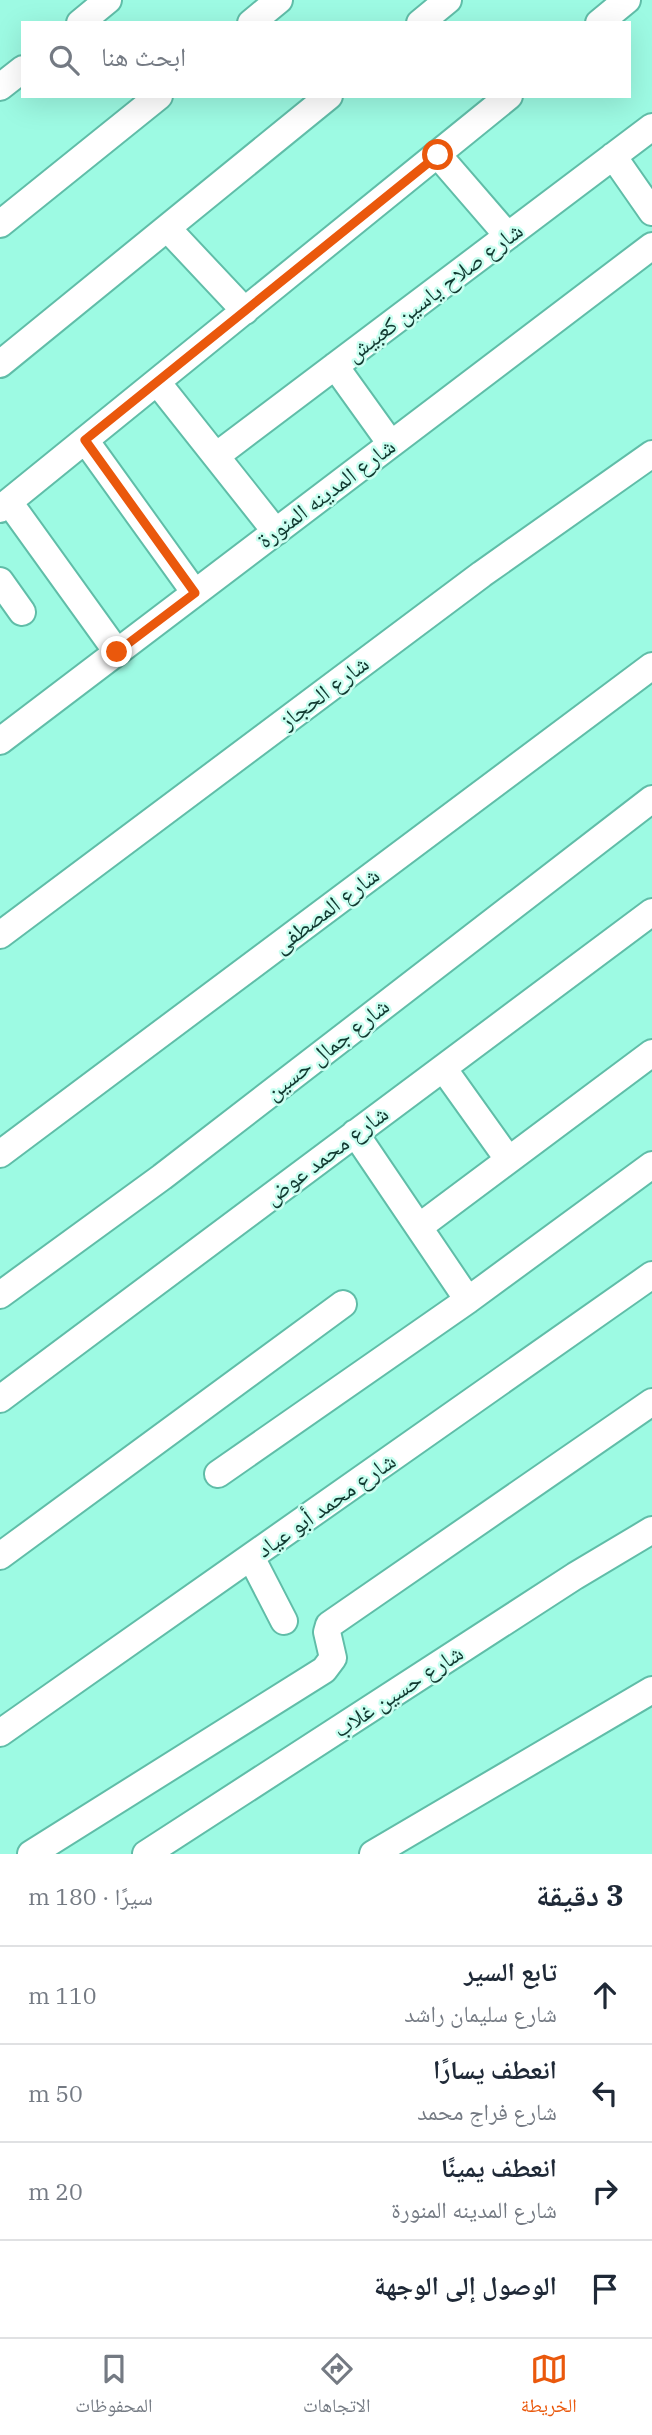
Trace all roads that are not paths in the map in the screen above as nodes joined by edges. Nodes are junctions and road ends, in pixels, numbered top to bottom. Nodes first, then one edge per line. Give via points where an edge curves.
1 (108, 0) edge
2 (279, 0) edge
3 (447, 0) edge
4 (627, 0) edge
5 (82, 21) edge
6 (253, 21) edge
7 (422, 21) edge
8 (601, 21) edge
9 (21, 71) edge
10 (0, 87) edge
11 (157, 98) edge
12 (327, 98) edge
13 (507, 98) edge
14 (652, 127) edge
15 (438, 155) junction
16 (613, 156) junction
17 (652, 212) edge
18 (0, 225) edge
19 (167, 228) junction
20 (508, 236) junction
21 (652, 246) edge
22 (245, 311) junction
23 (0, 363) edge
24 (335, 366) junction
25 (157, 382) junction
26 (85, 440) junction
27 (391, 443) junction
28 (652, 454) edge
29 (216, 456) junction
30 (5, 505) edge
31 (276, 532) junction
32 (0, 581) edge
33 (195, 593) junction
34 (22, 612) dead end
35 (117, 652) junction
36 (652, 666) edge
37 (0, 741) edge
38 (652, 799) edge
39 (652, 912) edge
40 (0, 935) edge
41 (652, 1053) edge
42 (443, 1068) junction
43 (355, 1133) junction
44 (0, 1154) edge
45 (508, 1159) junction
46 (652, 1165) edge
47 (419, 1227) junction
48 (652, 1275) edge
49 (0, 1295) edge
50 (468, 1300) junction
51 (342, 1304) dead end
52 (0, 1399) edge
53 (652, 1402) edge
54 (218, 1474) dead end
55 (652, 1530) edge
56 (0, 1556) edge
57 (251, 1557) junction
58 (284, 1621) dead end
59 (652, 1690) edge
60 (0, 1733) edge
61 (31, 1854) edge
62 (146, 1854) edge
63 (373, 1854) edge

1 - 5 street
2 - 6 street
3 - 7 street
4 - 8 street
9 - 10 street
11 - 18 street
12 - 19 street
13 - 15 street
14 - 16 street, شارع صلاح ياسين كعبيش
15 - 20 street
15 - 22 street
16 - 17 street
16 - 20 street, شارع صلاح ياسين كعبيش
19 - 22 street
19 - 23 street
20 - 24 street, شارع صلاح ياسين كعبيش
21 - 27 street, شارع المدينه المنورة
22 - 25 street
24 - 27 street
24 - 29 street, شارع صلاح ياسين كعبيش
25 - 26 street
25 - 29 street
26 - 30 street
26 - 33 street
27 - 31 street, شارع المدينه المنورة
28 - 40 street, شارع الحجاز via 482,574
29 - 31 street
30 - 35 street
31 - 33 street, شارع المدينه المنورة
32 - 34 street
33 - 35 street, شارع المدينه المنورة
35 - 37 street, شارع المدينه المنورة
36 - 44 street, شارع المصطفى
38 - 49 street, شارع جمال حسين via 162,1177
39 - 42 street, شارع محمد عوض
41 - 45 street
42 - 43 street, شارع محمد عوض
42 - 45 street
43 - 47 street
43 - 52 street, شارع محمد عوض
45 - 47 street
46 - 50 street
47 - 50 street
48 - 57 street, شارع محمد أبو عياد
50 - 54 street
51 - 56 street
53 - 61 street via 330,1625 327,1632 333,1657 324,1670
55 - 62 street, شارع حسين غلاب
57 - 58 street
57 - 60 street, شارع محمد أبو عياد
59 - 63 street

